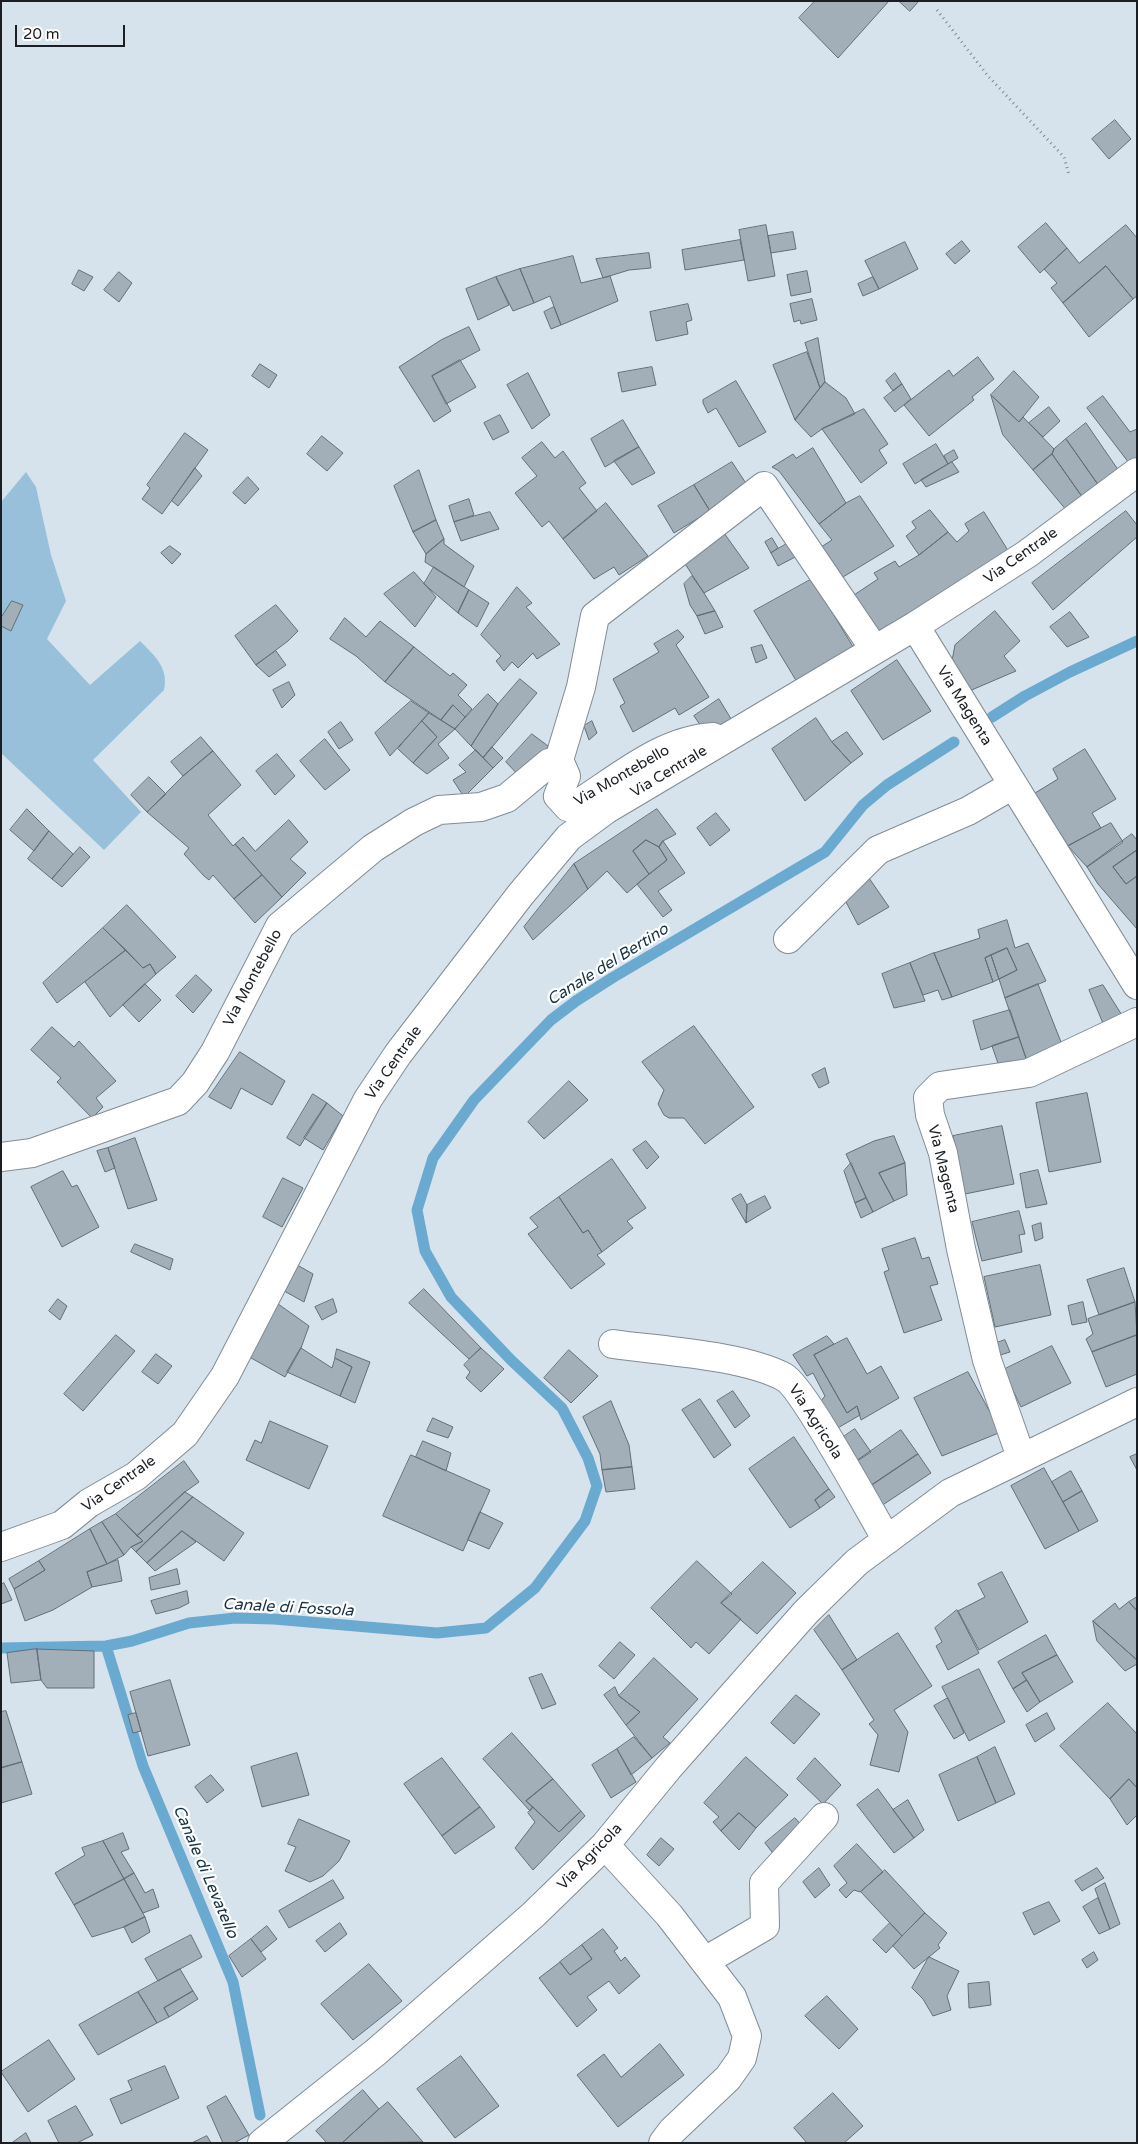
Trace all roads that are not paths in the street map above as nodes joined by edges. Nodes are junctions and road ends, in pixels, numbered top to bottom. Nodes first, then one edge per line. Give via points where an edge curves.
1 (1137, 472) edge
2 (915, 626) junction
3 (876, 650) junction
4 (728, 736) junction
5 (559, 760) junction
6 (1007, 775) junction
7 (788, 939) dead end
8 (1137, 985) edge
9 (1137, 1022) edge
10 (1, 1157) edge
11 (614, 1344) dead end
12 (1137, 1402) edge
13 (1021, 1457) junction
14 (887, 1540) junction
15 (1, 1547) edge
16 (824, 1817) dead end
17 (606, 1845) junction
18 (705, 1961) junction
19 (262, 2143) edge
20 (663, 2143) edge

1 - 2 street, Via Centrale via 1027,554
2 - 3 street, Via Centrale
2 - 6 street, Via Magenta
3 - 4 street, Via Centrale
3 - 5 street, Via Montebello via 764,486 595,616 580,688
4 - 5 street, Via Montebello via 699,738 662,749 568,807 558,796 566,776
4 - 15 street, Via Centrale via 569,837 521,894 398,1054 368,1099 225,1376 185,1434 136,1476 89,1503 62,1525
5 - 10 street, Via Montebello via 549,763 507,798 481,806 439,810 414,822 373,848 293,914 280,926 214,1052 178,1101 32,1152
6 - 7 street via 968,811 878,850
6 - 8 street, Via Magenta
9 - 13 street, Via Magenta via 1029,1073 940,1086 928,1098 930,1115 943,1153 987,1360
11 - 14 street, Via Agricola via 738,1361 786,1378 804,1400
12 - 13 street, Via Agricola
13 - 14 street, Via Agricola via 950,1493
14 - 17 street, Via Agricola via 857,1562 806,1612
16 - 18 street via 764,1883 764,1926
17 - 18 street
17 - 19 street, Via Agricola via 391,2040
18 - 20 street via 732,1997 747,2036 742,2058 728,2078

